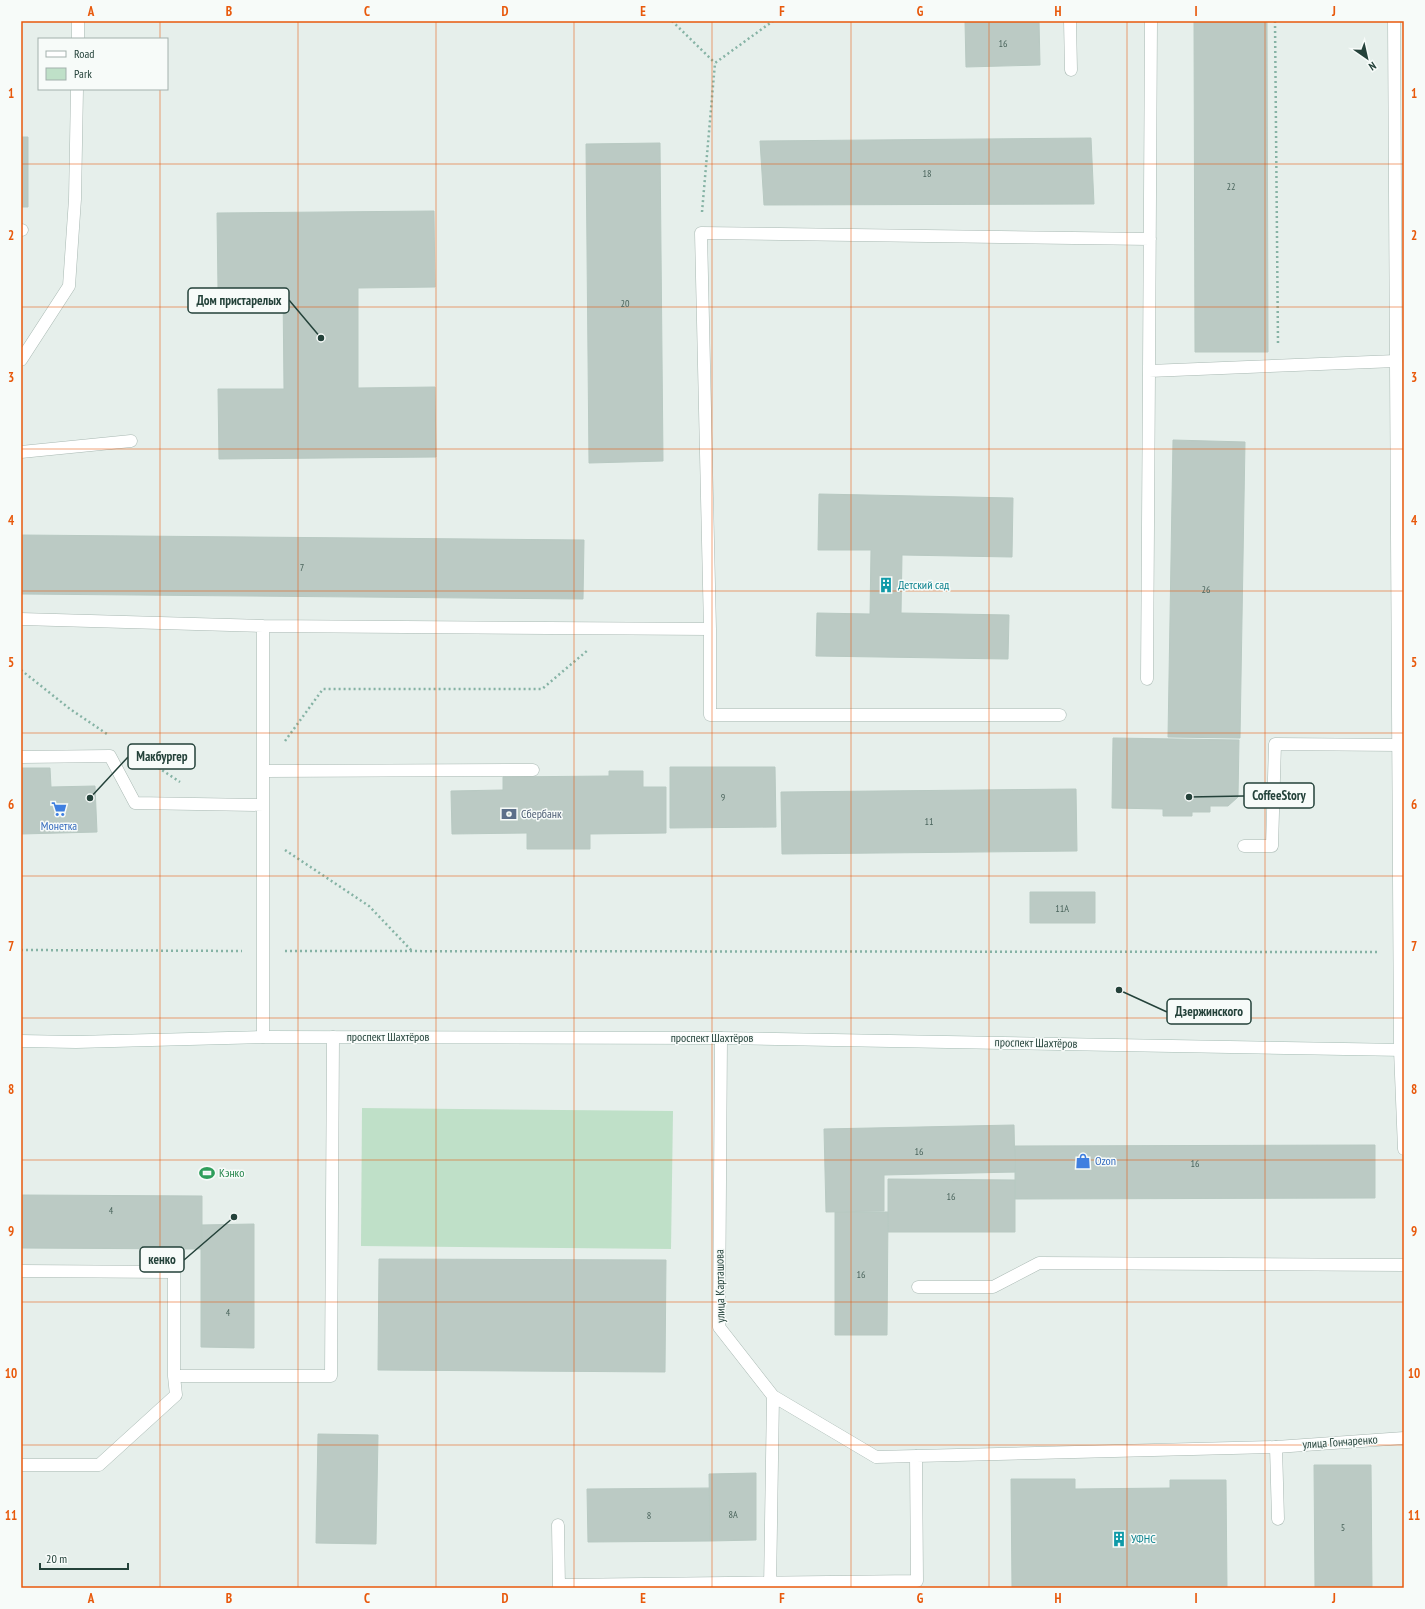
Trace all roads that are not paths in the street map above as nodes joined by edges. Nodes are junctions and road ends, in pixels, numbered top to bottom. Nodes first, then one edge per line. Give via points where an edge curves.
1 (78, 21) edge
2 (1070, 21) edge
3 (1151, 21) edge
4 (1394, 21) edge
5 (78, 38) edge
6 (1071, 70) dead end
7 (77, 90) edge
8 (1399, 97) edge
9 (1150, 240) junction
10 (21, 360) edge
11 (1396, 361) junction
12 (1149, 371) junction
13 (131, 441) dead end
14 (21, 452) edge
15 (21, 619) edge
16 (263, 626) junction
17 (710, 629) junction
18 (1147, 679) dead end
19 (1060, 715) dead end
20 (1399, 746) junction
21 (21, 757) edge
22 (533, 770) dead end
23 (263, 771) junction
24 (263, 805) junction
25 (1244, 846) dead end
26 (263, 1037) junction
27 (333, 1037) junction
28 (721, 1038) junction
29 (21, 1041) edge
30 (1402, 1050) edge
31 (1404, 1149) edge
32 (1404, 1265) edge
33 (21, 1271) edge
34 (918, 1287) dead end
35 (174, 1376) junction
36 (773, 1396) junction
37 (1404, 1438) edge
38 (1276, 1446) junction
39 (916, 1456) junction
40 (21, 1465) edge
41 (1278, 1519) dead end
42 (558, 1524) dead end
43 (727, 1585) edge
44 (770, 1585) edge
45 (559, 1586) edge

1 - 5 main road
2 - 6 main road
3 - 9 main road
4 - 8 main road
7 - 10 main road via 70,286
8 - 11 main road
9 - 12 main road
9 - 17 main road via 701,233
11 - 12 main road
11 - 20 main road
12 - 18 main road
13 - 14 main road
15 - 16 main road
16 - 17 main road
16 - 23 main road
17 - 19 main road via 710,715
20 - 25 main road via 1274,744 1272,846
20 - 30 main road
21 - 24 main road via 110,756 135,803
22 - 23 main road
23 - 24 main road
24 - 26 main road
26 - 27 main road, проспект Шахтёров
26 - 29 main road, проспект Шахтёров
27 - 28 main road, проспект Шахтёров
27 - 35 main road via 331,1376
28 - 30 main road, проспект Шахтёров
28 - 36 main road, улица Карташова via 720,1327
30 - 31 main road
32 - 34 main road via 1039,1263 993,1287
33 - 35 main road via 174,1272
35 - 40 main road via 176,1395 99,1465
36 - 39 main road, улица Гончаренко via 876,1457
36 - 44 main road
37 - 38 main road, улица Гончаренко
38 - 39 main road, улица Гончаренко
38 - 41 main road
39 - 44 main road via 917,1581
42 - 45 main road
43 - 44 main road
43 - 45 main road

